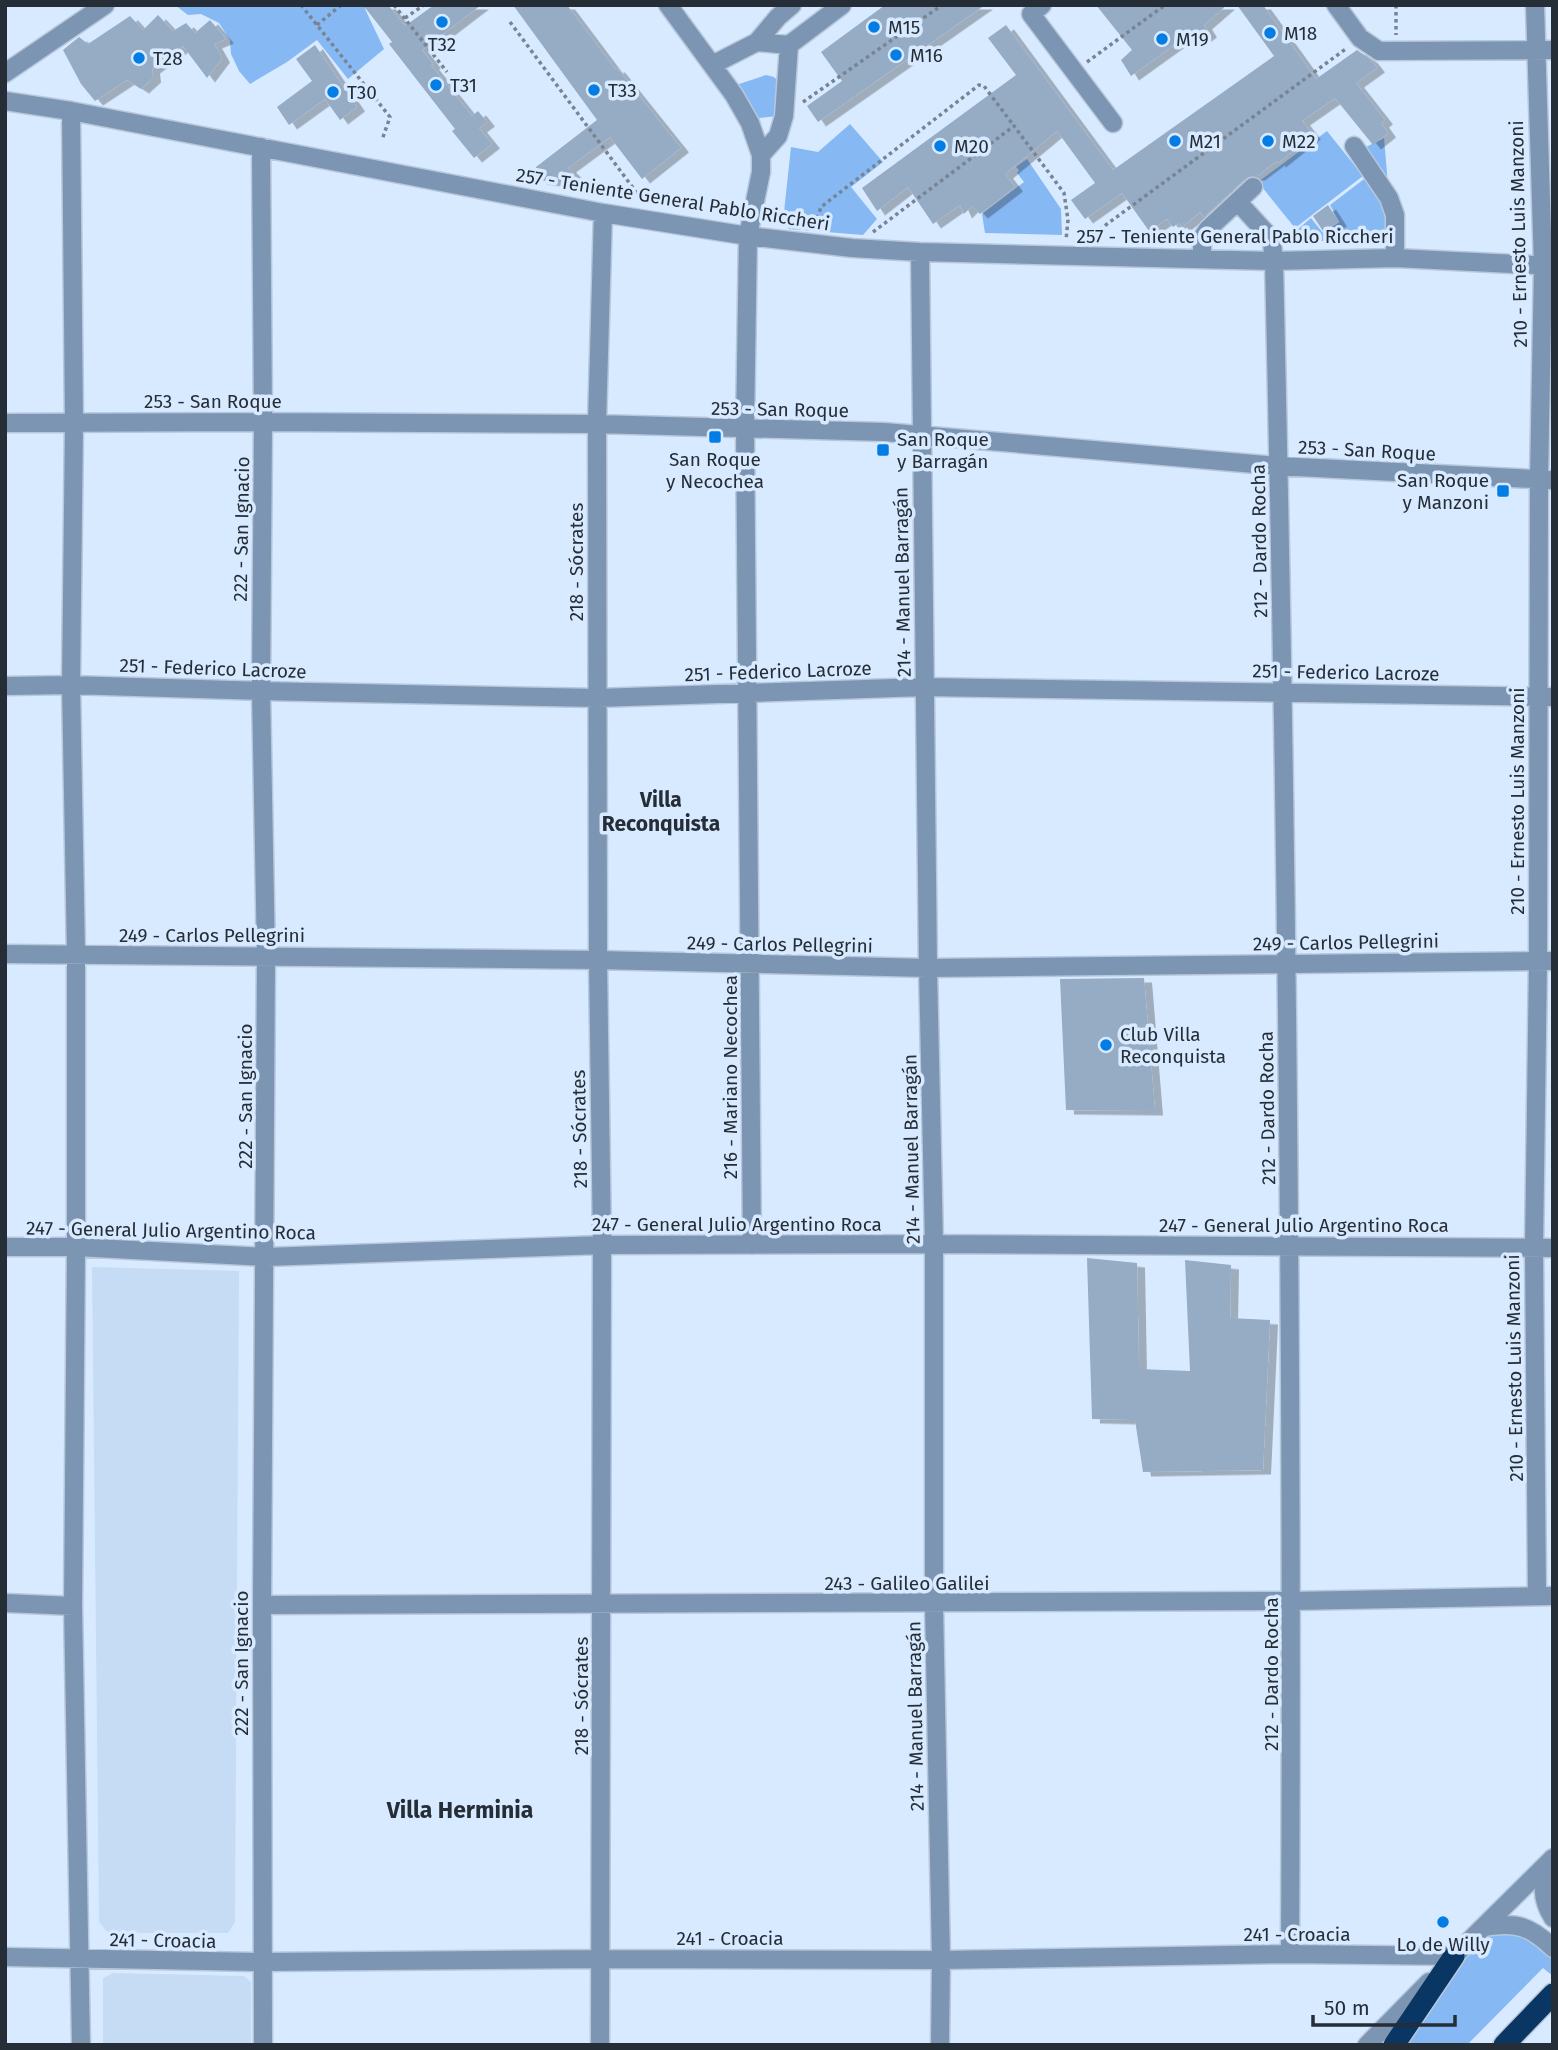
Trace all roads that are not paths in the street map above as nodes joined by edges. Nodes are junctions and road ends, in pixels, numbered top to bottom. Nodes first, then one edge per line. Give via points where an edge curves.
1 (105, 5) edge
2 (668, 5) edge
3 (793, 5) edge
4 (842, 5) edge
5 (1042, 5) edge
6 (1336, 5) edge
7 (1535, 5) edge
8 (757, 43) junction
9 (789, 45) junction
10 (1544, 50) edge
11 (712, 65) junction
12 (5, 73) edge
13 (5, 101) edge
14 (71, 111) junction
15 (1113, 123) dead end
16 (1354, 146) dead end
17 (261, 147) junction
18 (761, 156) junction
19 (1253, 187) dead end
20 (1238, 202) junction
21 (603, 213) junction
22 (748, 236) junction
23 (920, 252) junction
24 (1395, 258) junction
25 (1202, 260) junction
26 (1273, 261) junction
27 (1548, 266) edge
28 (263, 422) junction
29 (5, 423) edge
30 (74, 423) junction
31 (597, 424) junction
32 (745, 428) junction
33 (921, 436) junction
34 (1278, 466) junction
35 (1546, 480) edge
36 (71, 685) junction
37 (5, 686) edge
38 (924, 687) junction
39 (261, 691) junction
40 (1283, 692) junction
41 (747, 693) junction
42 (1545, 697) edge
43 (597, 698) junction
44 (5, 954) edge
45 (76, 955) junction
46 (266, 957) junction
47 (598, 960) junction
48 (1546, 961) edge
49 (1285, 963) junction
50 (750, 964) junction
51 (928, 968) junction
52 (934, 1244) junction
53 (602, 1245) junction
54 (752, 1245) junction
55 (1291, 1246) junction
56 (5, 1247) edge
57 (76, 1247) junction
58 (1534, 1248) junction
59 (1553, 1248) edge
60 (266, 1257) junction
61 (1545, 1596) edge
62 (1292, 1601) junction
63 (5, 1603) edge
64 (602, 1604) junction
65 (934, 1604) junction
66 (262, 1605) junction
67 (73, 1606) junction
68 (1552, 1859) edge
69 (1553, 1918) edge
70 (1484, 1927) junction
71 (1553, 1948) edge
72 (1290, 1954) junction
73 (1454, 1956) junction
74 (5, 1958) edge
75 (600, 1959) junction
76 (80, 1960) junction
77 (941, 1960) junction
78 (262, 1962) junction
79 (1553, 1994) edge
80 (81, 2045) edge
81 (263, 2045) edge
82 (600, 2045) edge
83 (940, 2045) edge
84 (1367, 2045) edge
85 (1394, 2045) edge
86 (1504, 2045) edge

1 - 12 street
2 - 11 street
3 - 8 street
4 - 9 street
5 - 15 street via 1031,14
6 - 10 street via 1360,38 1388,51
7 - 10 street, 210 - Ernesto Luis Manzoni
8 - 9 street
8 - 11 street
9 - 18 street via 784,116 778,136
10 - 27 street, 210 - Ernesto Luis Manzoni
11 - 18 street via 750,123
13 - 14 street, 257 - Teniente General Pablo Riccheri
14 - 17 street, 257 - Teniente General Pablo Riccheri
14 - 30 street
16 - 24 street via 1389,198 1395,215
17 - 21 street, 257 - Teniente General Pablo Riccheri
17 - 28 street, 222 - San Ignacio
18 - 22 street, 216 - Mariano Necochea
19 - 20 street
20 - 25 street via 1202,238
20 - 26 street, 212 - Dardo Rocha via 1269,236
21 - 22 street, 257 - Teniente General Pablo Riccheri
21 - 31 street, 218 - Sócrates
22 - 23 street, 257 - Teniente General Pablo Riccheri
22 - 32 street, 216 - Mariano Necochea
23 - 25 street, 257 - Teniente General Pablo Riccheri
23 - 33 street, 214 - Manuel Barragán
24 - 26 street, 257 - Teniente General Pablo Riccheri
24 - 27 street, 257 - Teniente General Pablo Riccheri
25 - 26 street, 257 - Teniente General Pablo Riccheri
26 - 34 street, 212 - Dardo Rocha
27 - 35 street, 210 - Ernesto Luis Manzoni
28 - 30 street, 253 - San Roque
28 - 31 street, 253 - San Roque
28 - 39 street, 222 - San Ignacio
29 - 30 street, 253 - San Roque
30 - 36 street
31 - 32 street, 253 - San Roque
31 - 43 street, 218 - Sócrates
32 - 33 street, 253 - San Roque
32 - 41 street, 216 - Mariano Necochea
33 - 34 street, 253 - San Roque
33 - 38 street, 214 - Manuel Barragán
34 - 35 street, 253 - San Roque
34 - 40 street, 212 - Dardo Rocha
35 - 42 street, 210 - Ernesto Luis Manzoni
36 - 37 street, 251 - Federico Lacroze
36 - 39 street, 251 - Federico Lacroze
36 - 45 street
38 - 40 street, 251 - Federico Lacroze
38 - 41 street, 251 - Federico Lacroze
38 - 51 street, 214 - Manuel Barragán
39 - 43 street, 251 - Federico Lacroze
39 - 46 street, 222 - San Ignacio
40 - 42 street, 251 - Federico Lacroze
40 - 49 street, 212 - Dardo Rocha
41 - 43 street, 251 - Federico Lacroze
41 - 50 street, 216 - Mariano Necochea
42 - 48 street, 210 - Ernesto Luis Manzoni
43 - 47 street, 218 - Sócrates
44 - 45 street, 249 - Carlos Pellegrini
45 - 46 street, 249 - Carlos Pellegrini
45 - 57 street
46 - 47 street, 249 - Carlos Pellegrini
46 - 60 street, 222 - San Ignacio
47 - 50 street, 249 - Carlos Pellegrini
47 - 53 street, 218 - Sócrates
48 - 49 street, 249 - Carlos Pellegrini
48 - 58 street, 210 - Ernesto Luis Manzoni
49 - 51 street, 249 - Carlos Pellegrini
49 - 55 street, 212 - Dardo Rocha
50 - 51 street, 249 - Carlos Pellegrini
50 - 54 street, 216 - Mariano Necochea
51 - 52 street, 214 - Manuel Barragán
52 - 54 street, 247 - General Julio Argentino Roca
52 - 55 street, 247 - General Julio Argentino Roca
52 - 65 street, 214 - Manuel Barragán
53 - 54 street, 247 - General Julio Argentino Roca
53 - 60 street, 247 - General Julio Argentino Roca
53 - 64 street, 218 - Sócrates
55 - 58 street, 247 - General Julio Argentino Roca
55 - 62 street, 212 - Dardo Rocha
56 - 57 street, 247 - General Julio Argentino Roca
57 - 60 street, 247 - General Julio Argentino Roca
57 - 67 street
58 - 59 street, 247 - General Julio Argentino Roca
58 - 61 street, 210 - Ernesto Luis Manzoni
60 - 66 street, 222 - San Ignacio
61 - 62 street, 243 - Galileo Galilei
62 - 65 street, 243 - Galileo Galilei
62 - 72 street, 212 - Dardo Rocha
63 - 67 street
64 - 65 street, 243 - Galileo Galilei
64 - 66 street, 243 - Galileo Galilei
64 - 75 street, 218 - Sócrates
65 - 77 street, 214 - Manuel Barragán
66 - 78 street, 222 - San Ignacio
67 - 76 street
68 - 69 street via 1543,1886 1545,1905
68 - 70 street
70 - 71 street via 1524,1926
70 - 73 street
72 - 73 street, 241 - Croacia
72 - 77 street, 241 - Croacia
73 - 84 street
73 - 85 highway
74 - 76 street, 241 - Croacia
75 - 77 street, 241 - Croacia
75 - 78 street, 241 - Croacia
75 - 82 street, 218 - Sócrates
76 - 78 street, 241 - Croacia
76 - 80 street
77 - 83 street, 214 - Manuel Barragán
78 - 81 street, 222 - San Ignacio
79 - 86 highway

